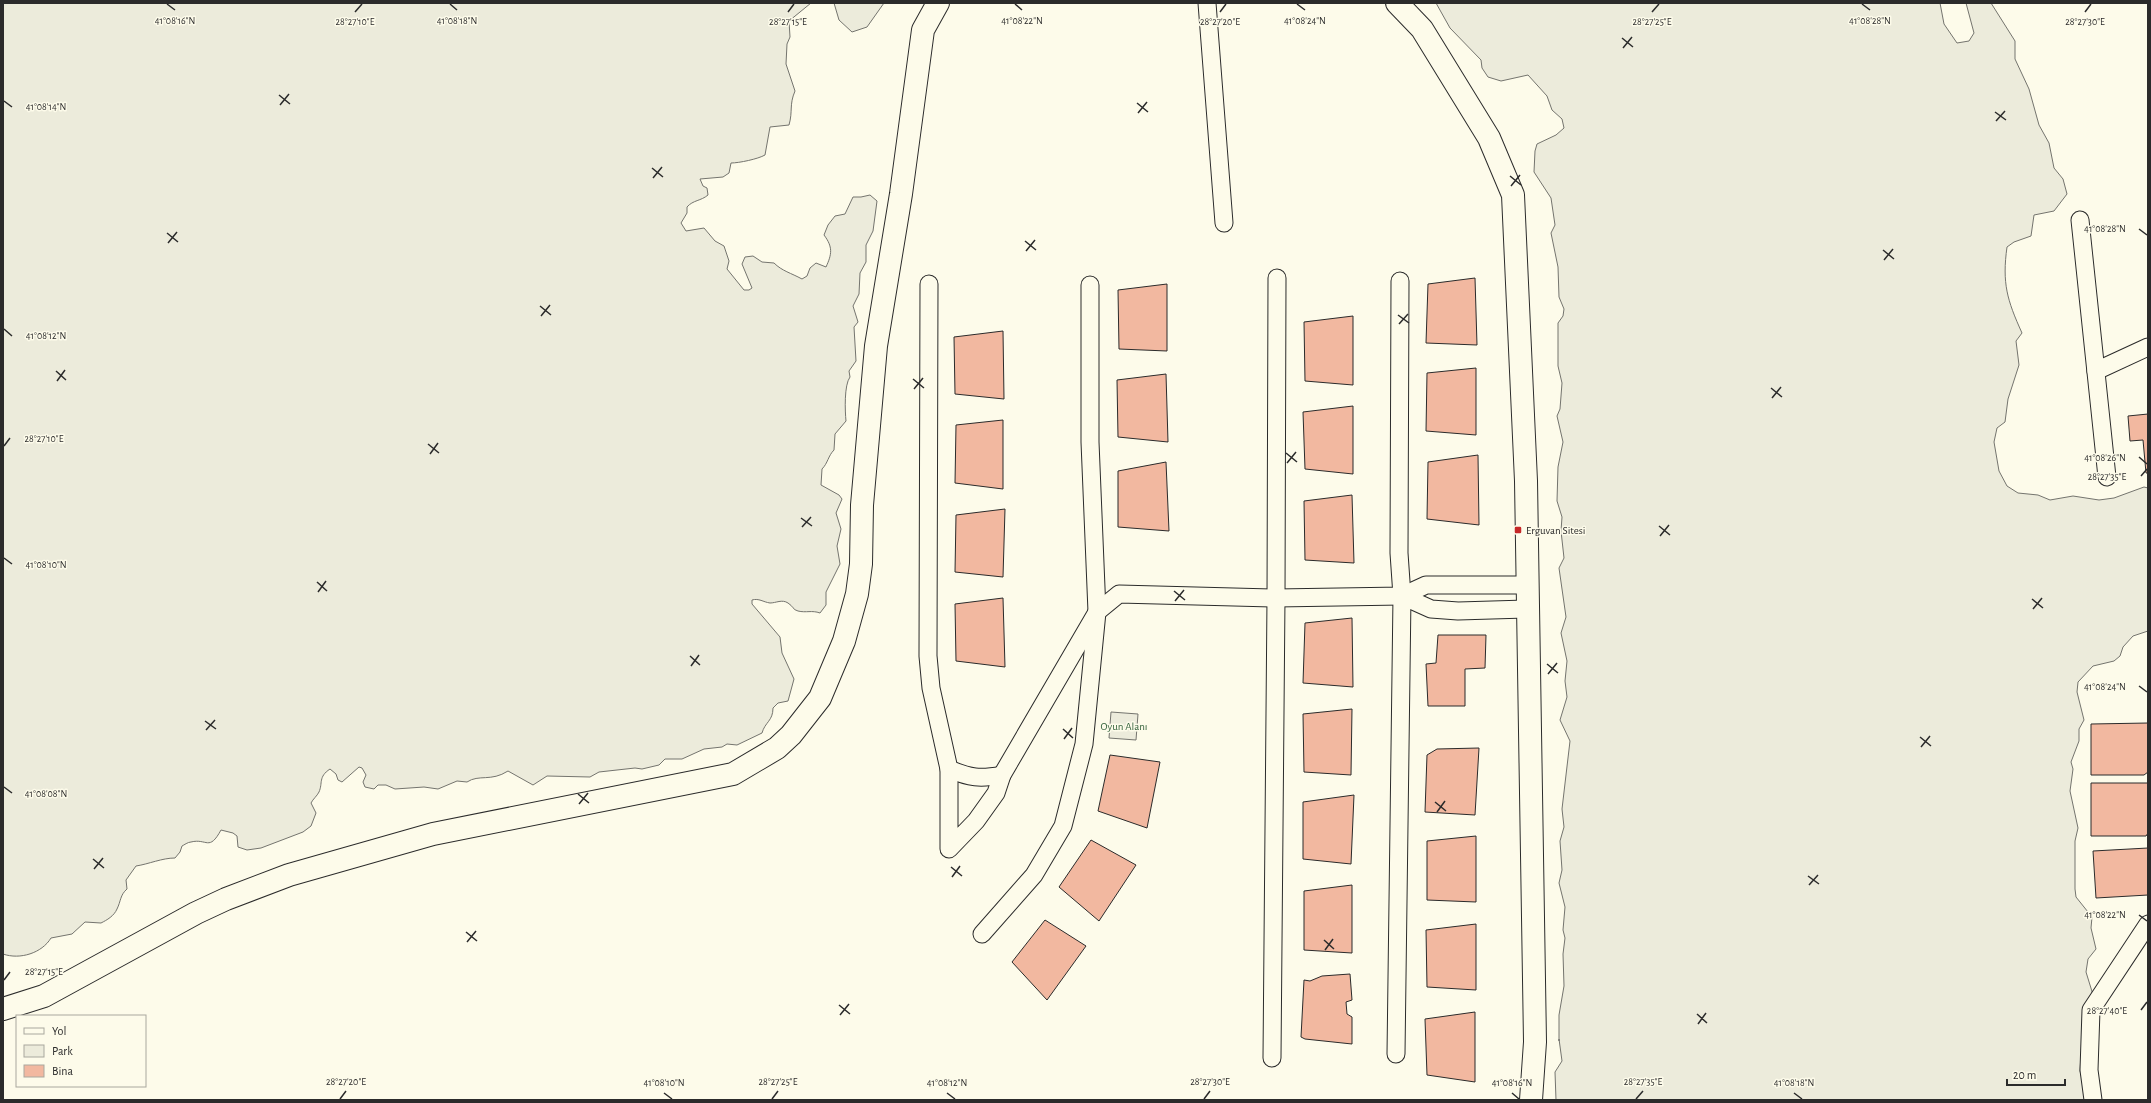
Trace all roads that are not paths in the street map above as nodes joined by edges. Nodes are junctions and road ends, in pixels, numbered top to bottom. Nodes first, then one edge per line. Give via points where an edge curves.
1 (938, 3) edge
2 (1207, 3) edge
3 (1397, 3) edge
4 (2080, 220) dead end
5 (1224, 223) dead end
6 (1277, 278) dead end
7 (1400, 281) dead end
8 (929, 284) dead end
9 (1090, 285) dead end
10 (2148, 347) edge
11 (2096, 371) junction
12 (2107, 477) dead end
13 (1527, 584) junction
14 (1402, 596) junction
15 (1276, 598) junction
16 (1527, 609) junction
17 (1097, 612) junction
18 (949, 769) junction
19 (1002, 775) junction
20 (2148, 924) edge
21 (982, 934) dead end
22 (3, 1009) edge
23 (1396, 1054) dead end
24 (1272, 1058) dead end
25 (1530, 1100) edge
26 (2093, 1100) edge

1 - 22 street via 923,30 901,194 876,346 857,594 844,641 830,678 820,698 791,735 761,759 733,774 433,834 289,875 208,907 44,996
2 - 5 street
3 - 13 street via 1422,29 1489,138 1513,194 1526,481
4 - 11 street
6 - 15 street
7 - 14 street via 1399,554
8 - 18 street via 928,656 931,688
9 - 17 street via 1090,442
10 - 11 street
11 - 12 street
13 - 14 street via 1426,585
13 - 16 street
14 - 15 street
14 - 16 street via 1431,609
14 - 23 street
15 - 17 street via 1119,594
15 - 24 street
16 - 25 street via 1535,1042
17 - 19 street
17 - 21 street via 1084,744 1064,826 1034,875
18 - 19 street via 964,776 981,779
18 - 19 street via 949,849 976,821 996,793
20 - 26 street via 2091,1010 2089,1070

